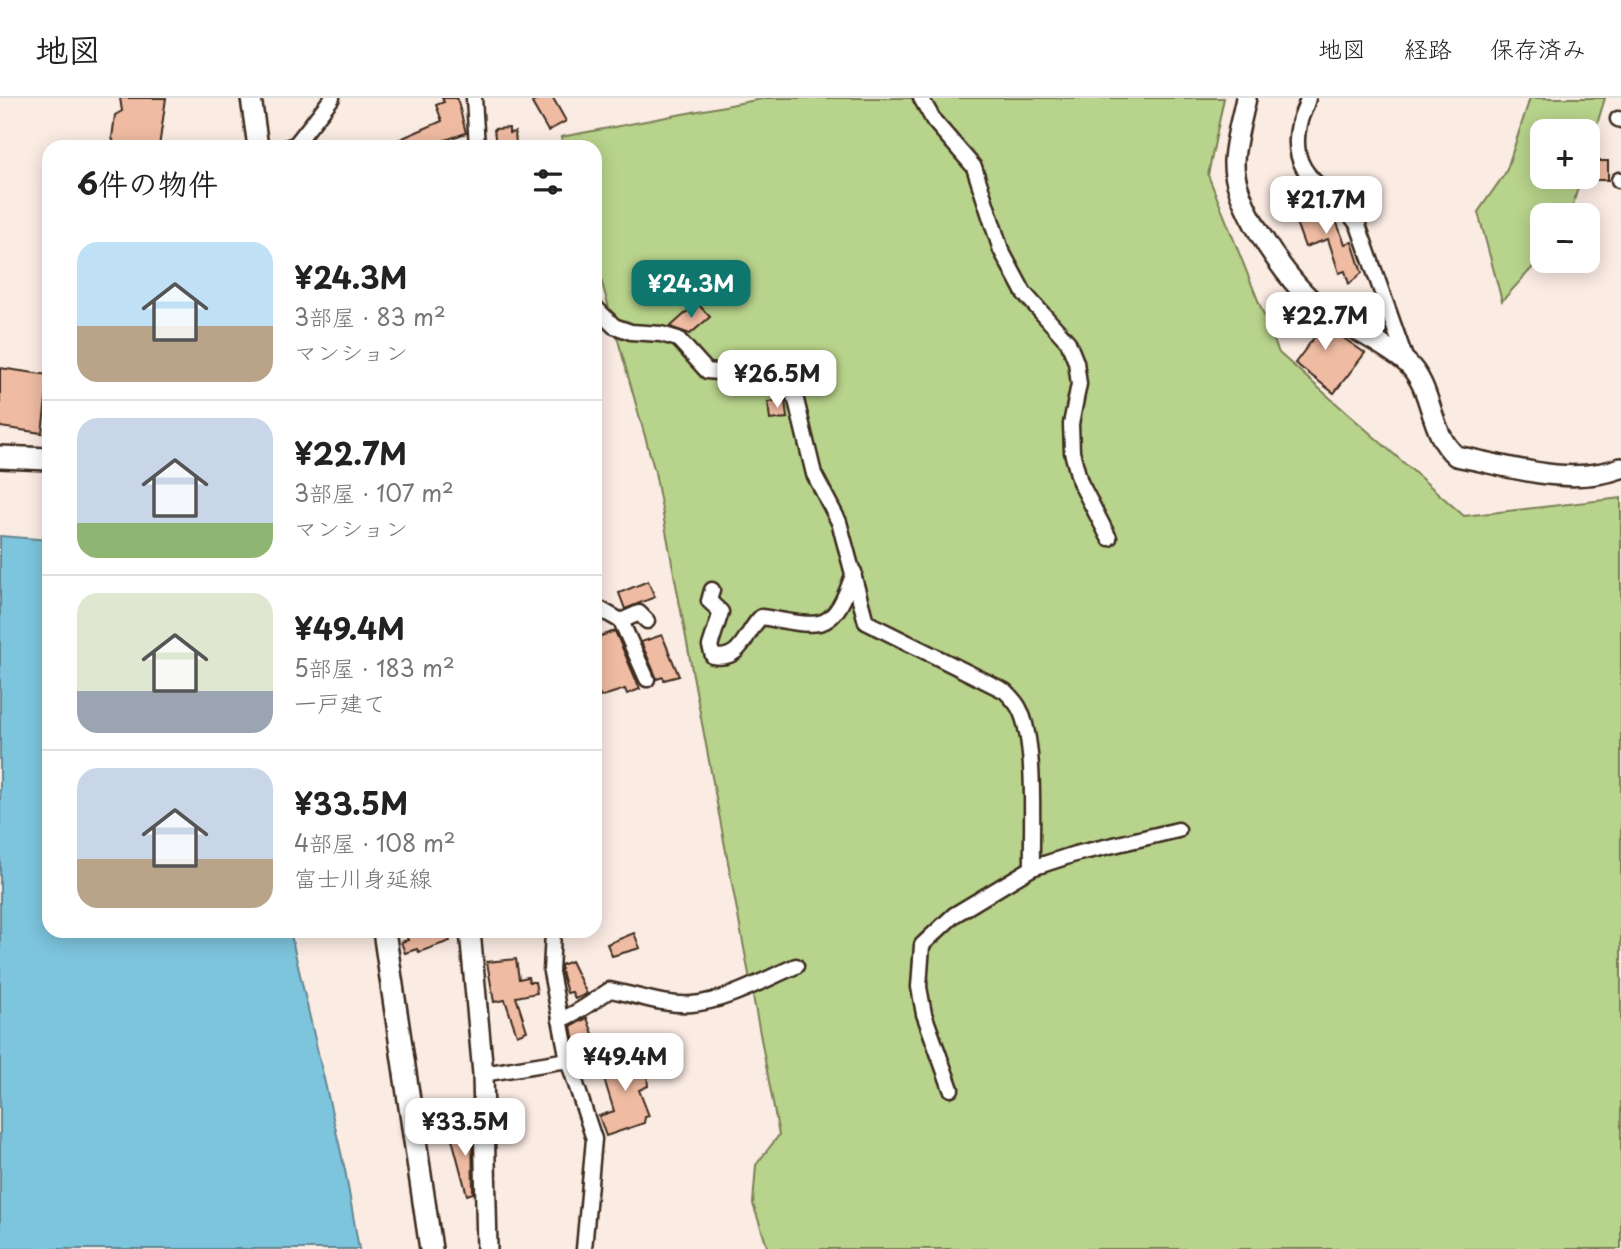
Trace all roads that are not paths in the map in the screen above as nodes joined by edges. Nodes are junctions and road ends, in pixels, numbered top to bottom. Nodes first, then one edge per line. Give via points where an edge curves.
1 (251, 98) edge
2 (332, 98) edge
3 (474, 98) edge
4 (921, 98) edge
5 (1246, 98) edge
6 (1308, 98) edge
7 (257, 140) edge
8 (299, 140) edge
9 (477, 140) edge
10 (602, 314) edge
11 (1407, 364) junction
12 (0, 457) edge
13 (42, 459) edge
14 (1621, 468) edge
15 (1109, 538) dead end
16 (855, 572) junction
17 (712, 590) dead end
18 (602, 610) edge
19 (621, 621) junction
20 (647, 621) dead end
21 (647, 679) dead end
22 (1178, 830) dead end
23 (1032, 868) junction
24 (385, 938) edge
25 (471, 938) edge
26 (553, 938) edge
27 (796, 966) dead end
28 (560, 1020) junction
29 (568, 1060) junction
30 (483, 1074) junction
31 (951, 1089) dead end
32 (431, 1249) edge
33 (487, 1249) edge
34 (584, 1249) edge

1 - 7 street
2 - 8 street
3 - 9 street
4 - 15 street via 934,121 974,167 989,221 1024,293 1068,342 1079,384 1071,424 1072,452 1080,482
5 - 11 street via 1234,162 1242,202 1256,228 1309,298
6 - 11 street via 1297,147 1303,168 1358,225
10 - 16 street via 614,326 631,332 678,339 707,371 772,377 786,383 796,400 814,474 839,522
11 - 14 street via 1419,379 1445,446 1456,456 1582,477
12 - 13 main road
16 - 17 street via 843,607 831,620 816,625 761,617 740,649 722,658 713,656 710,646 721,612 709,601
16 - 23 street via 866,622 1005,691 1020,709 1031,774
18 - 19 street
19 - 20 street via 639,613
19 - 21 street
22 - 23 street
23 - 31 street via 954,915 922,945 919,987 924,1014
24 - 32 main road
25 - 30 street
26 - 28 street via 551,972
27 - 28 street via 723,997 692,1004 610,990 593,999 587,1009
28 - 29 street
29 - 30 street
29 - 34 street via 594,1139
30 - 33 street

